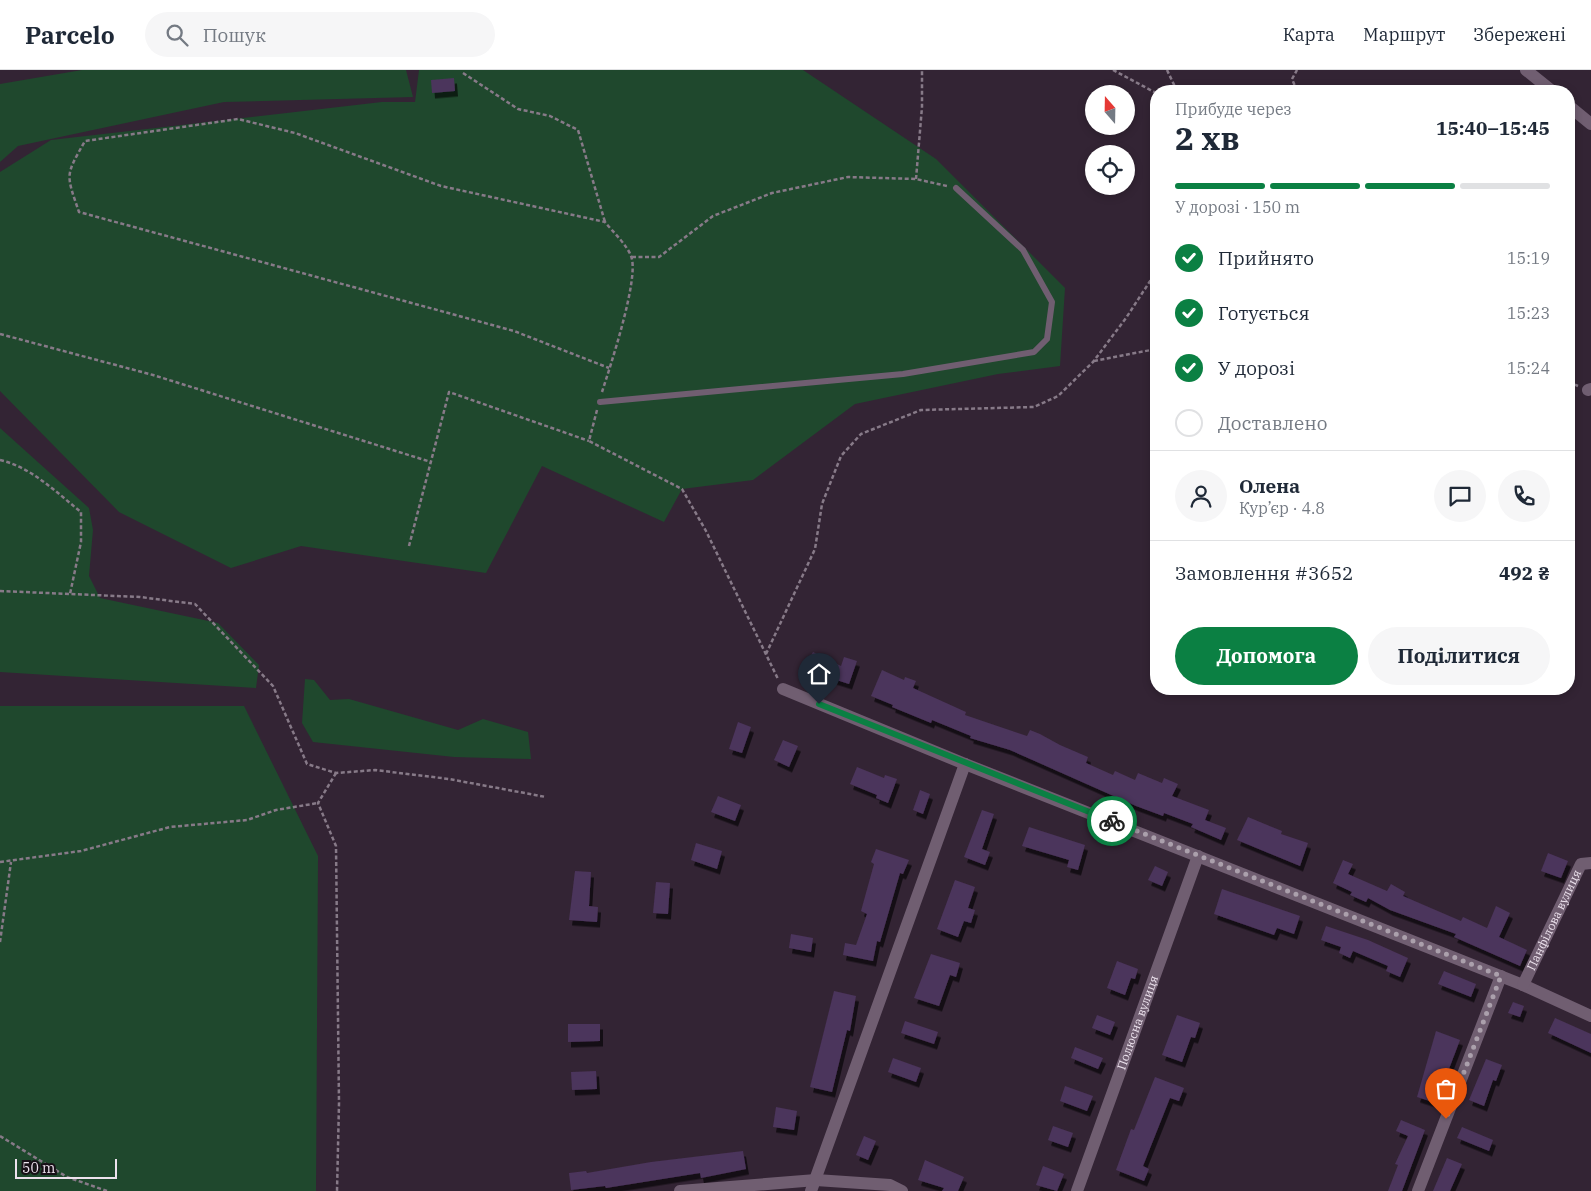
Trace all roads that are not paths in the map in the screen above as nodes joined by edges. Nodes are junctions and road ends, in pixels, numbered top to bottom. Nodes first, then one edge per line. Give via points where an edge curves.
1 (1527, 70) edge
2 (1545, 85) edge
3 (1575, 111) edge
4 (1591, 124) edge
5 (956, 188) road end
6 (600, 402) road end
7 (783, 689) road end
8 (965, 764) junction
9 (1198, 856) junction
10 (1591, 863) edge
11 (1501, 976) junction
12 (1523, 984) junction
13 (1591, 1016) edge
14 (814, 1186) edge
15 (680, 1191) edge
16 (902, 1191) edge
17 (1077, 1191) edge
18 (1418, 1191) edge

1 - 2 street
3 - 4 street
5 - 6 lane via 1023,250 1052,302 1046,339 1034,352 903,374
7 - 8 street
8 - 9 street
8 - 14 street
9 - 11 street
9 - 17 street, Полюсна вулиця
10 - 12 street, Панфілова вулиця via 1580,864
11 - 12 street
11 - 18 street
12 - 13 street
14 - 15 street
14 - 16 street via 890,1185

